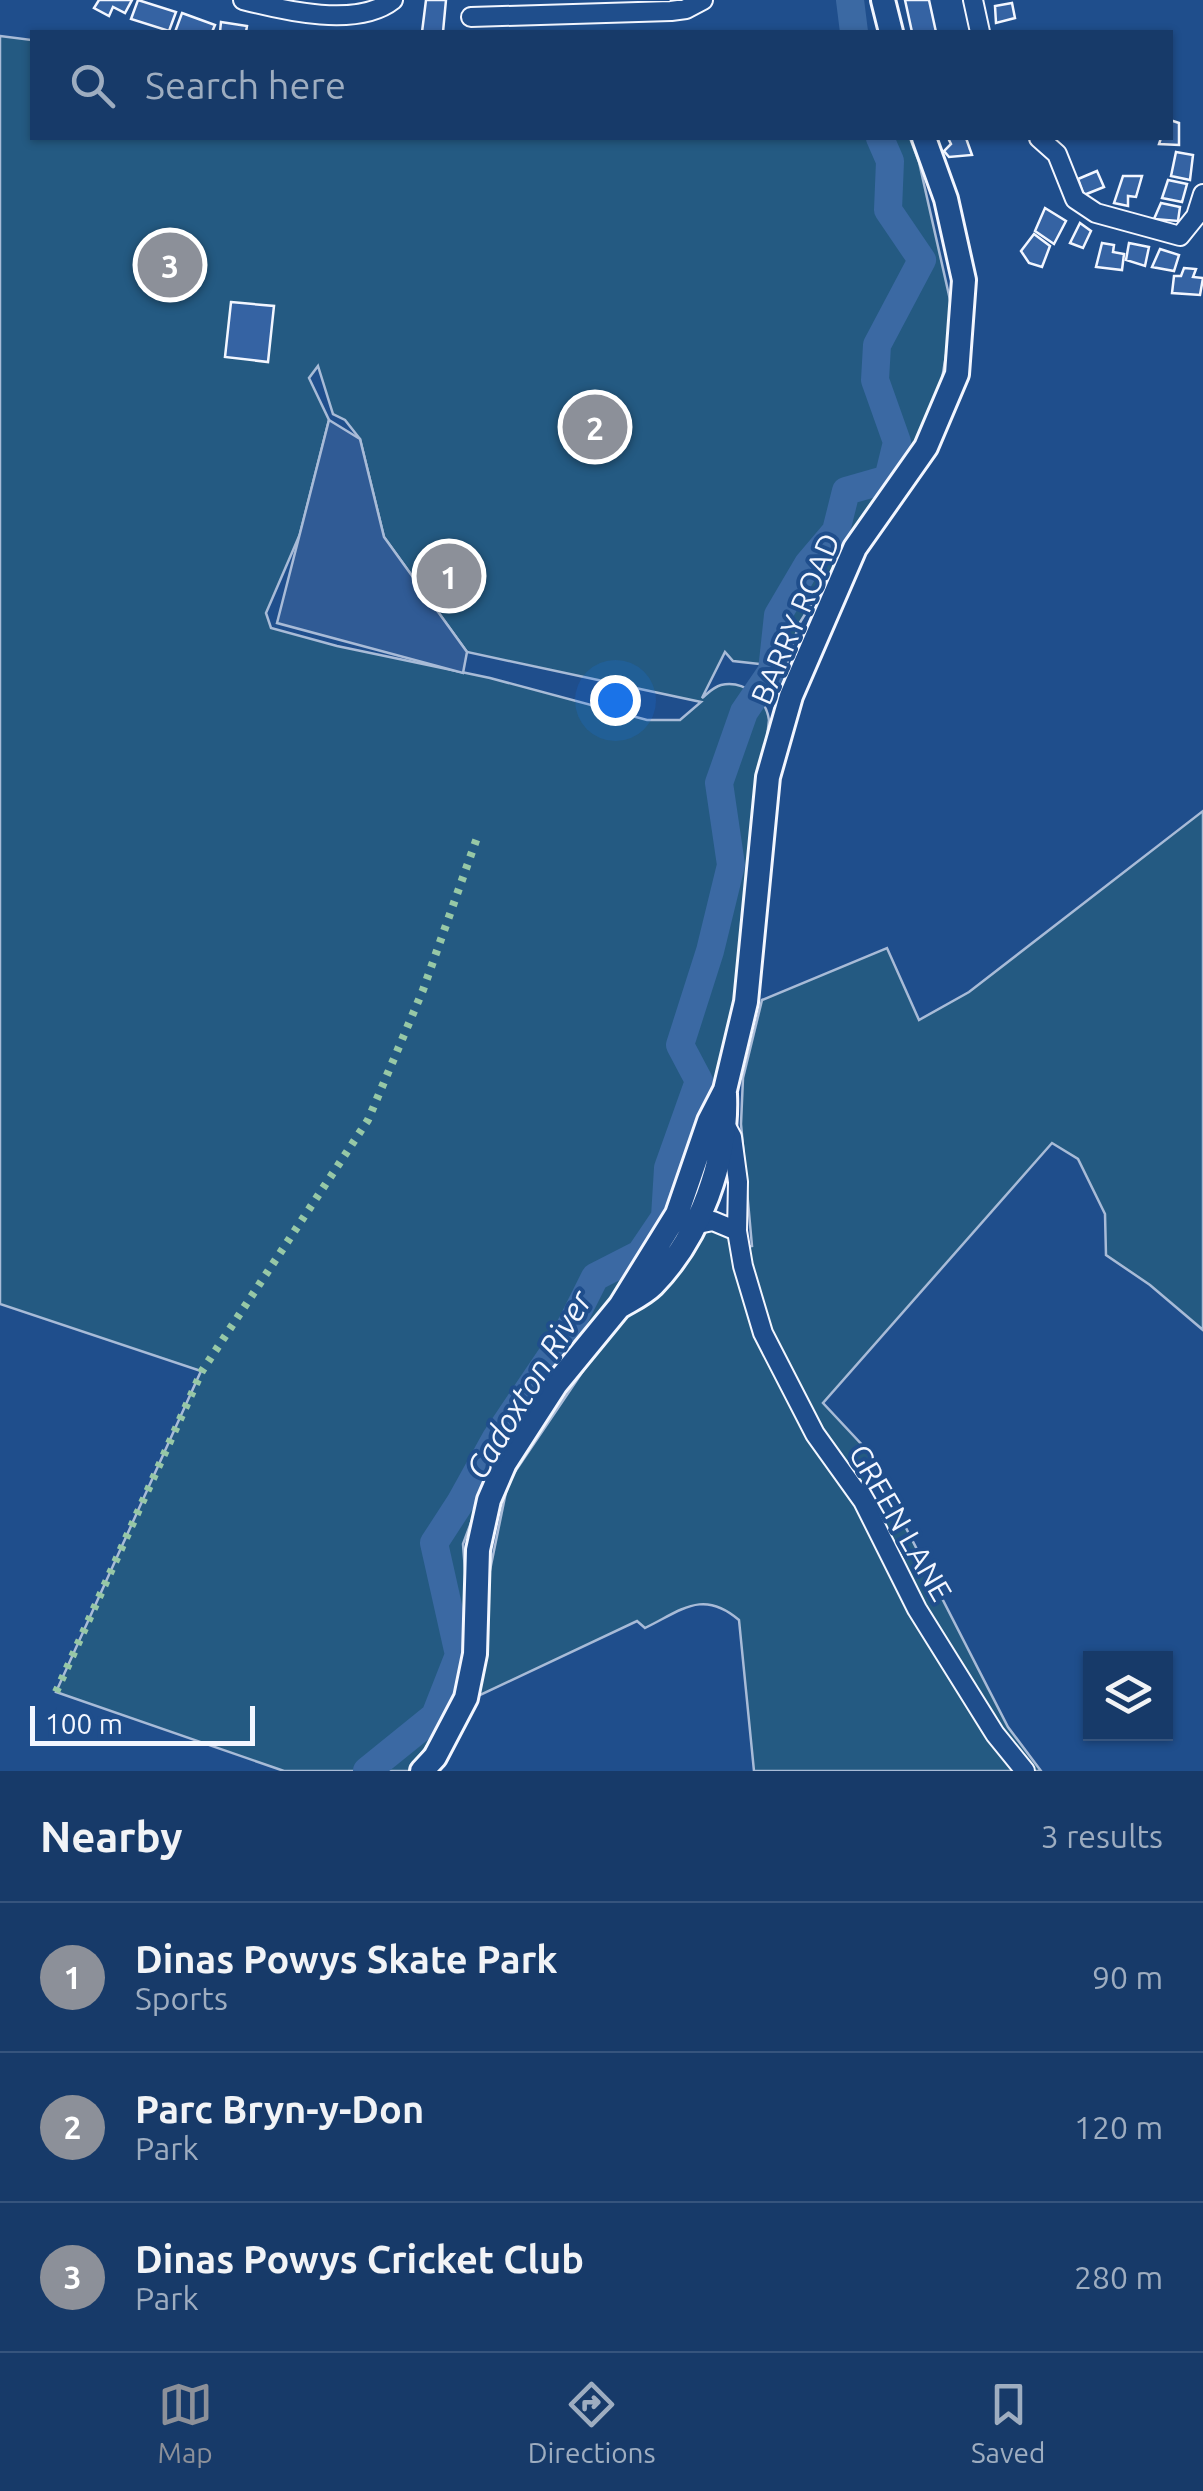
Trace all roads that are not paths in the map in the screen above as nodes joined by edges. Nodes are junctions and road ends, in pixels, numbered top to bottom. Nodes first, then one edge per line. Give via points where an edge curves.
1 (243, 0) edge
2 (393, 0) edge
3 (703, 0) edge
4 (883, 0) edge
5 (973, 0) edge
6 (274, 3) edge
7 (471, 18) dead end
8 (890, 30) edge
9 (980, 30) edge
10 (925, 140) edge
11 (1042, 140) edge
12 (1203, 194) edge
13 (725, 1090) junction
14 (726, 1125) junction
15 (713, 1174) junction
16 (690, 1180) junction
17 (738, 1182) junction
18 (694, 1225) junction
19 (738, 1231) junction
20 (620, 1306) junction
21 (422, 1771) edge
22 (1025, 1771) edge

1 - 6 street
2 - 6 street via 358,15
3 - 7 street via 671,11
4 - 8 main road
5 - 9 street
10 - 13 main road, BARRY ROAD via 964,280 957,374 926,448 855,548 790,696 768,778 746,1002
11 - 12 street via 1057,154 1075,199 1096,212 1180,236
13 - 14 main road, BARRY ROAD
13 - 16 main road, BARRY ROAD
14 - 15 main road, BARRY ROAD
14 - 17 street, GREEN LANE
15 - 16 street
15 - 17 street
15 - 18 main road, BARRY ROAD
16 - 20 main road, BARRY ROAD via 677,1214
17 - 19 street, GREEN LANE
18 - 19 street via 713,1221
18 - 20 main road, BARRY ROAD via 651,1287
19 - 22 street, GREEN LANE via 763,1333 816,1434 863,1500 917,1609
20 - 21 main road, BARRY ROAD via 556,1384 489,1500 478,1550 475,1654 466,1698

